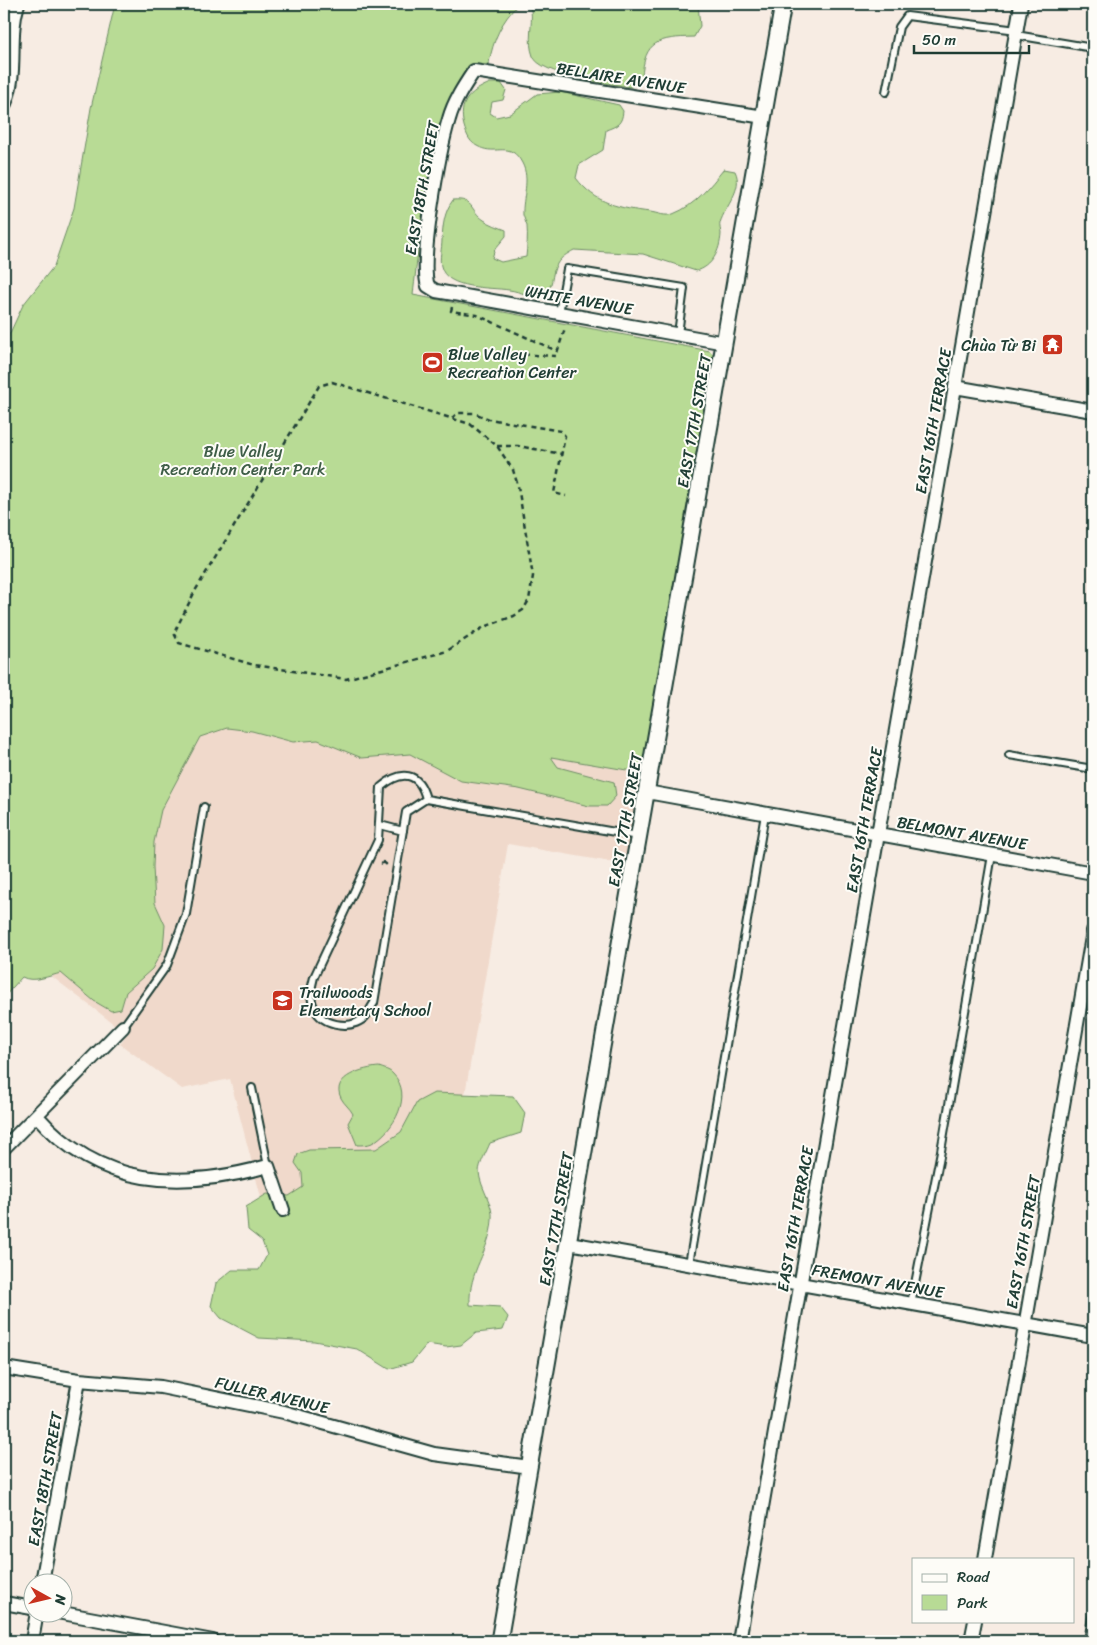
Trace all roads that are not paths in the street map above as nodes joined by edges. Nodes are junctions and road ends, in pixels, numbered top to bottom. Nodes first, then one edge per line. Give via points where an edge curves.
1 (18, 4) edge
2 (784, 4) edge
3 (1021, 4) edge
4 (1016, 32) junction
5 (1093, 48) edge
6 (474, 71) joint
7 (886, 92) dead end
8 (4, 106) edge
9 (764, 117) junction
10 (428, 286) joint
11 (563, 314) junction
12 (678, 334) junction
13 (725, 343) junction
14 (955, 387) junction
15 (1093, 411) edge
16 (1009, 755) dead end
17 (1093, 769) edge
18 (647, 792) junction
19 (426, 799) junction
20 (204, 807) dead end
21 (765, 814) junction
22 (380, 825) junction
23 (403, 831) junction
24 (878, 835) junction
25 (640, 836) junction
26 (992, 855) junction
27 (1093, 873) edge
28 (1093, 931) edge
29 (123, 1027) joint
30 (252, 1088) dead end
31 (36, 1116) junction
32 (4, 1148) edge
33 (268, 1166) junction
34 (283, 1210) dead end
35 (569, 1243) junction
36 (689, 1264) junction
37 (801, 1284) junction
38 (911, 1304) junction
39 (1025, 1324) junction
40 (1093, 1336) edge
41 (4, 1368) edge
42 (79, 1380) junction
43 (530, 1467) junction
44 (985, 1558) edge
45 (44, 1572) edge
46 (4, 1603) edge
47 (22, 1606) edge
48 (1093, 1611) edge
49 (72, 1615) edge
50 (35, 1622) edge
51 (974, 1622) edge
52 (32, 1641) edge
53 (213, 1641) edge
54 (499, 1641) edge
55 (739, 1641) edge
56 (971, 1641) edge
57 (1088, 1641) edge

1 - 8 street via 12,25 13,76
2 - 9 street, EAST 17TH STREET
3 - 4 street, EAST 16TH TERRACE
4 - 5 lane
4 - 7 lane via 907,16 899,27
4 - 14 street, EAST 16TH TERRACE
6 - 9 street, BELLAIRE AVENUE
6 - 10 street, EAST 18TH STREET via 460,92 447,127 426,247
9 - 13 street, EAST 17TH STREET
10 - 11 street, WHITE AVENUE via 454,294
11 - 12 street, WHITE AVENUE
11 - 12 lane via 567,269 684,288
12 - 13 street, WHITE AVENUE
13 - 18 street, EAST 17TH STREET
14 - 15 street
14 - 24 street, EAST 16TH TERRACE
16 - 17 lane
18 - 21 street, BELMONT AVENUE
18 - 25 street, EAST 17TH STREET
19 - 22 lane via 423,785 415,778 402,775 392,779 381,787
19 - 23 lane via 406,812
19 - 25 lane
20 - 29 lane via 186,914 167,965
21 - 24 street, BELMONT AVENUE
21 - 36 lane
22 - 23 lane
22 - 23 lane via 378,840 310,988 320,1019 333,1025 351,1025 365,1018 374,1003
24 - 26 street, BELMONT AVENUE
24 - 37 street, EAST 16TH TERRACE
25 - 35 street, EAST 17TH STREET
26 - 27 street, BELMONT AVENUE
26 - 38 lane
28 - 39 street, EAST 16TH STREET
29 - 31 street
30 - 33 lane
31 - 32 street
31 - 33 street via 56,1138 77,1153 125,1173 182,1181
33 - 34 street
35 - 36 street, FREMONT AVENUE
35 - 43 street, EAST 17TH STREET
36 - 37 street, FREMONT AVENUE
37 - 38 street, FREMONT AVENUE
37 - 55 street, EAST 16TH TERRACE
38 - 39 street, FREMONT AVENUE
39 - 40 street, FREMONT AVENUE
39 - 44 street, EAST 16TH STREET
41 - 42 street, FULLER AVENUE
42 - 43 street, FULLER AVENUE via 161,1387 284,1412 434,1454
42 - 45 street, EAST 18TH STREET
43 - 54 street, EAST 17TH STREET
46 - 47 street
48 - 57 lane
49 - 53 street
50 - 52 street
51 - 56 street

